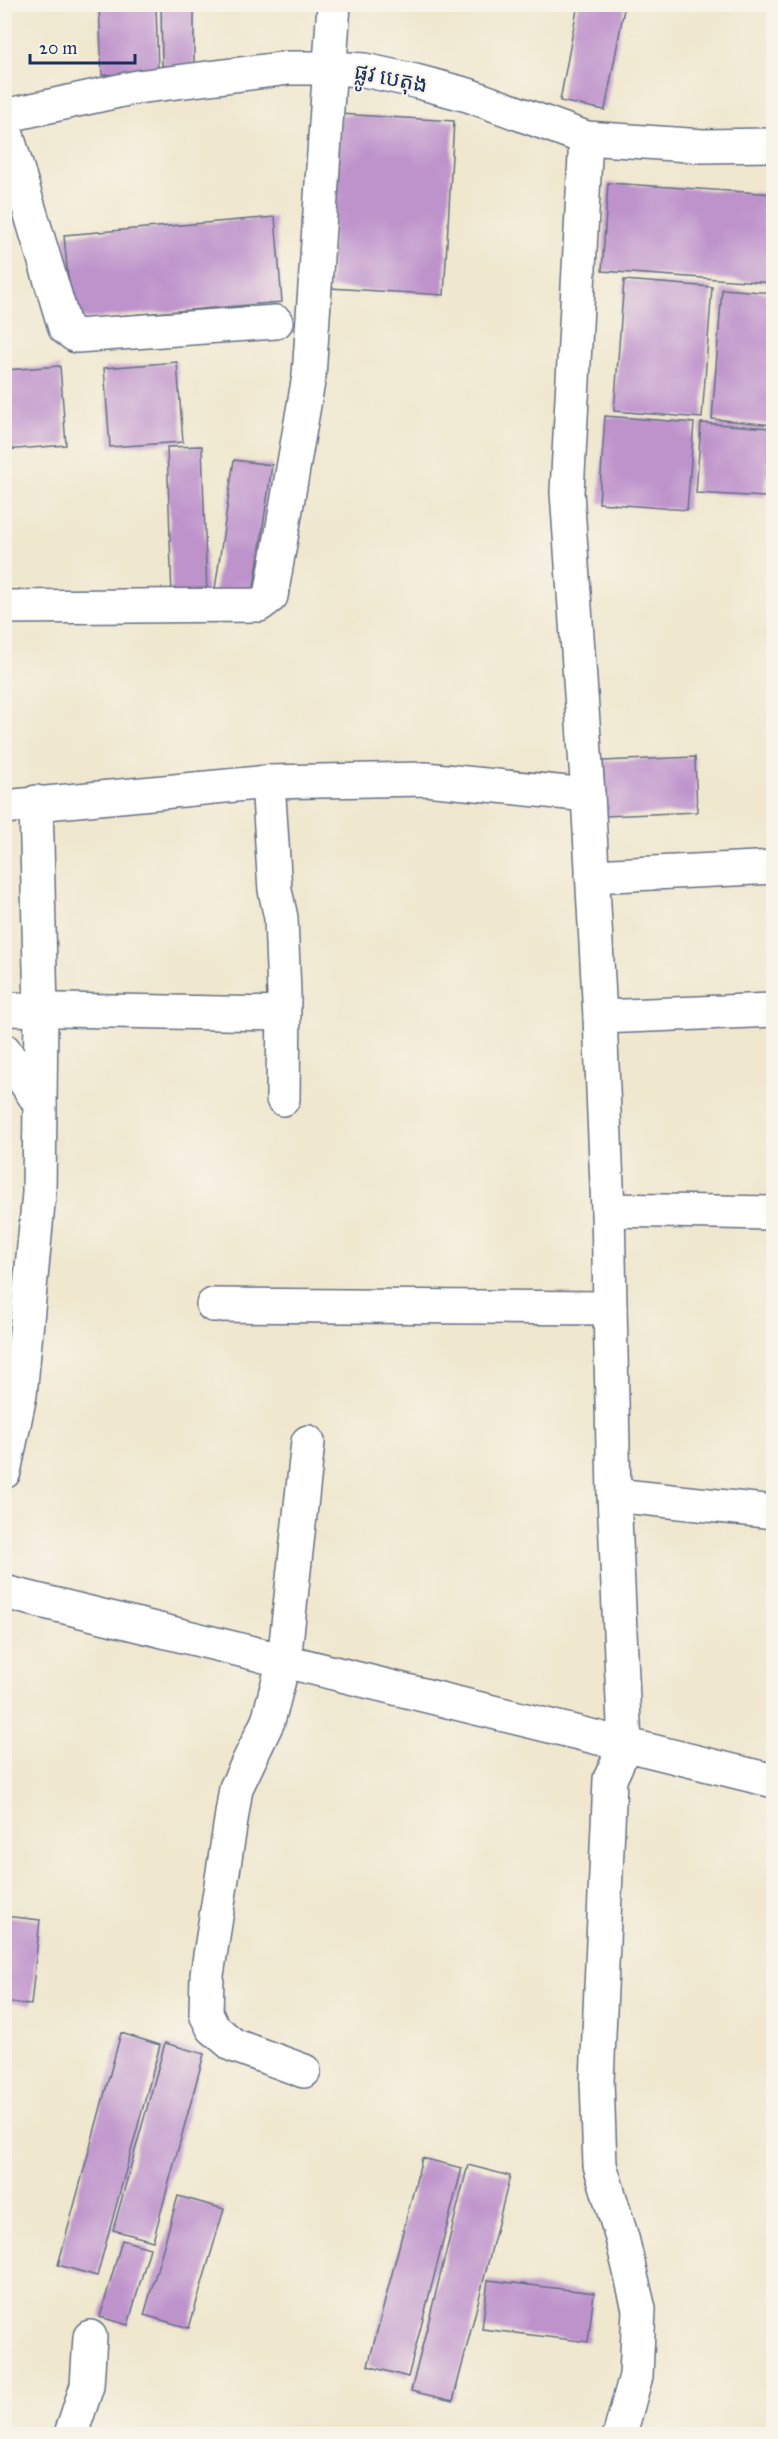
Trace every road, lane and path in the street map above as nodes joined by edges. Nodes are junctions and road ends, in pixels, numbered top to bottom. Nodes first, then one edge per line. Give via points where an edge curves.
1 (334, 4) edge
2 (330, 68) junction
3 (4, 116) edge
4 (4, 125) edge
5 (586, 138) junction
6 (774, 145) edge
7 (276, 322) dead end
8 (4, 607) edge
9 (268, 782) junction
10 (588, 795) junction
11 (20, 805) edge
12 (774, 867) edge
13 (592, 876) junction
14 (4, 1009) edge
15 (774, 1010) edge
16 (41, 1011) junction
17 (283, 1014) junction
18 (600, 1017) junction
19 (4, 1050) edge
20 (283, 1099) dead end
21 (40, 1104) junction
22 (608, 1210) junction
23 (774, 1213) edge
24 (213, 1305) dead end
25 (610, 1308) junction
26 (308, 1442) dead end
27 (4, 1472) edge
28 (614, 1495) junction
29 (774, 1512) edge
30 (4, 1592) edge
31 (284, 1661) junction
32 (625, 1746) junction
33 (774, 1781) edge
34 (304, 2071) dead end
35 (90, 2337) dead end
36 (71, 2434) edge
37 (620, 2434) edge

1 - 2 street
2 - 3 street, ផ្លូវ បេតុង via 289,68 137,87
2 - 5 street, ផ្លូវ បេតុង via 364,70 468,95
2 - 8 street via 309,376 271,596 259,605
4 - 7 street via 65,328 71,334
5 - 6 street, ផ្លូវ បេតុង via 703,146
5 - 10 street via 567,492
9 - 10 street via 425,779
9 - 11 street
9 - 17 street via 275,890 281,918
10 - 13 street
11 - 16 street
12 - 13 street
13 - 18 street
14 - 16 street
15 - 18 street
16 - 17 street
16 - 21 street
17 - 20 street
18 - 22 street
19 - 21 street
21 - 27 street via 39,1193 21,1383
22 - 23 street
22 - 25 street
24 - 25 street
25 - 28 street
26 - 31 street
28 - 29 street
28 - 32 street
30 - 31 street
31 - 32 street
31 - 34 street via 268,1721 237,1788 207,1975 206,2014 213,2028 233,2045
32 - 33 street
32 - 37 street via 610,1779 597,2081 600,2165 639,2309 636,2376
35 - 36 street via 87,2386

